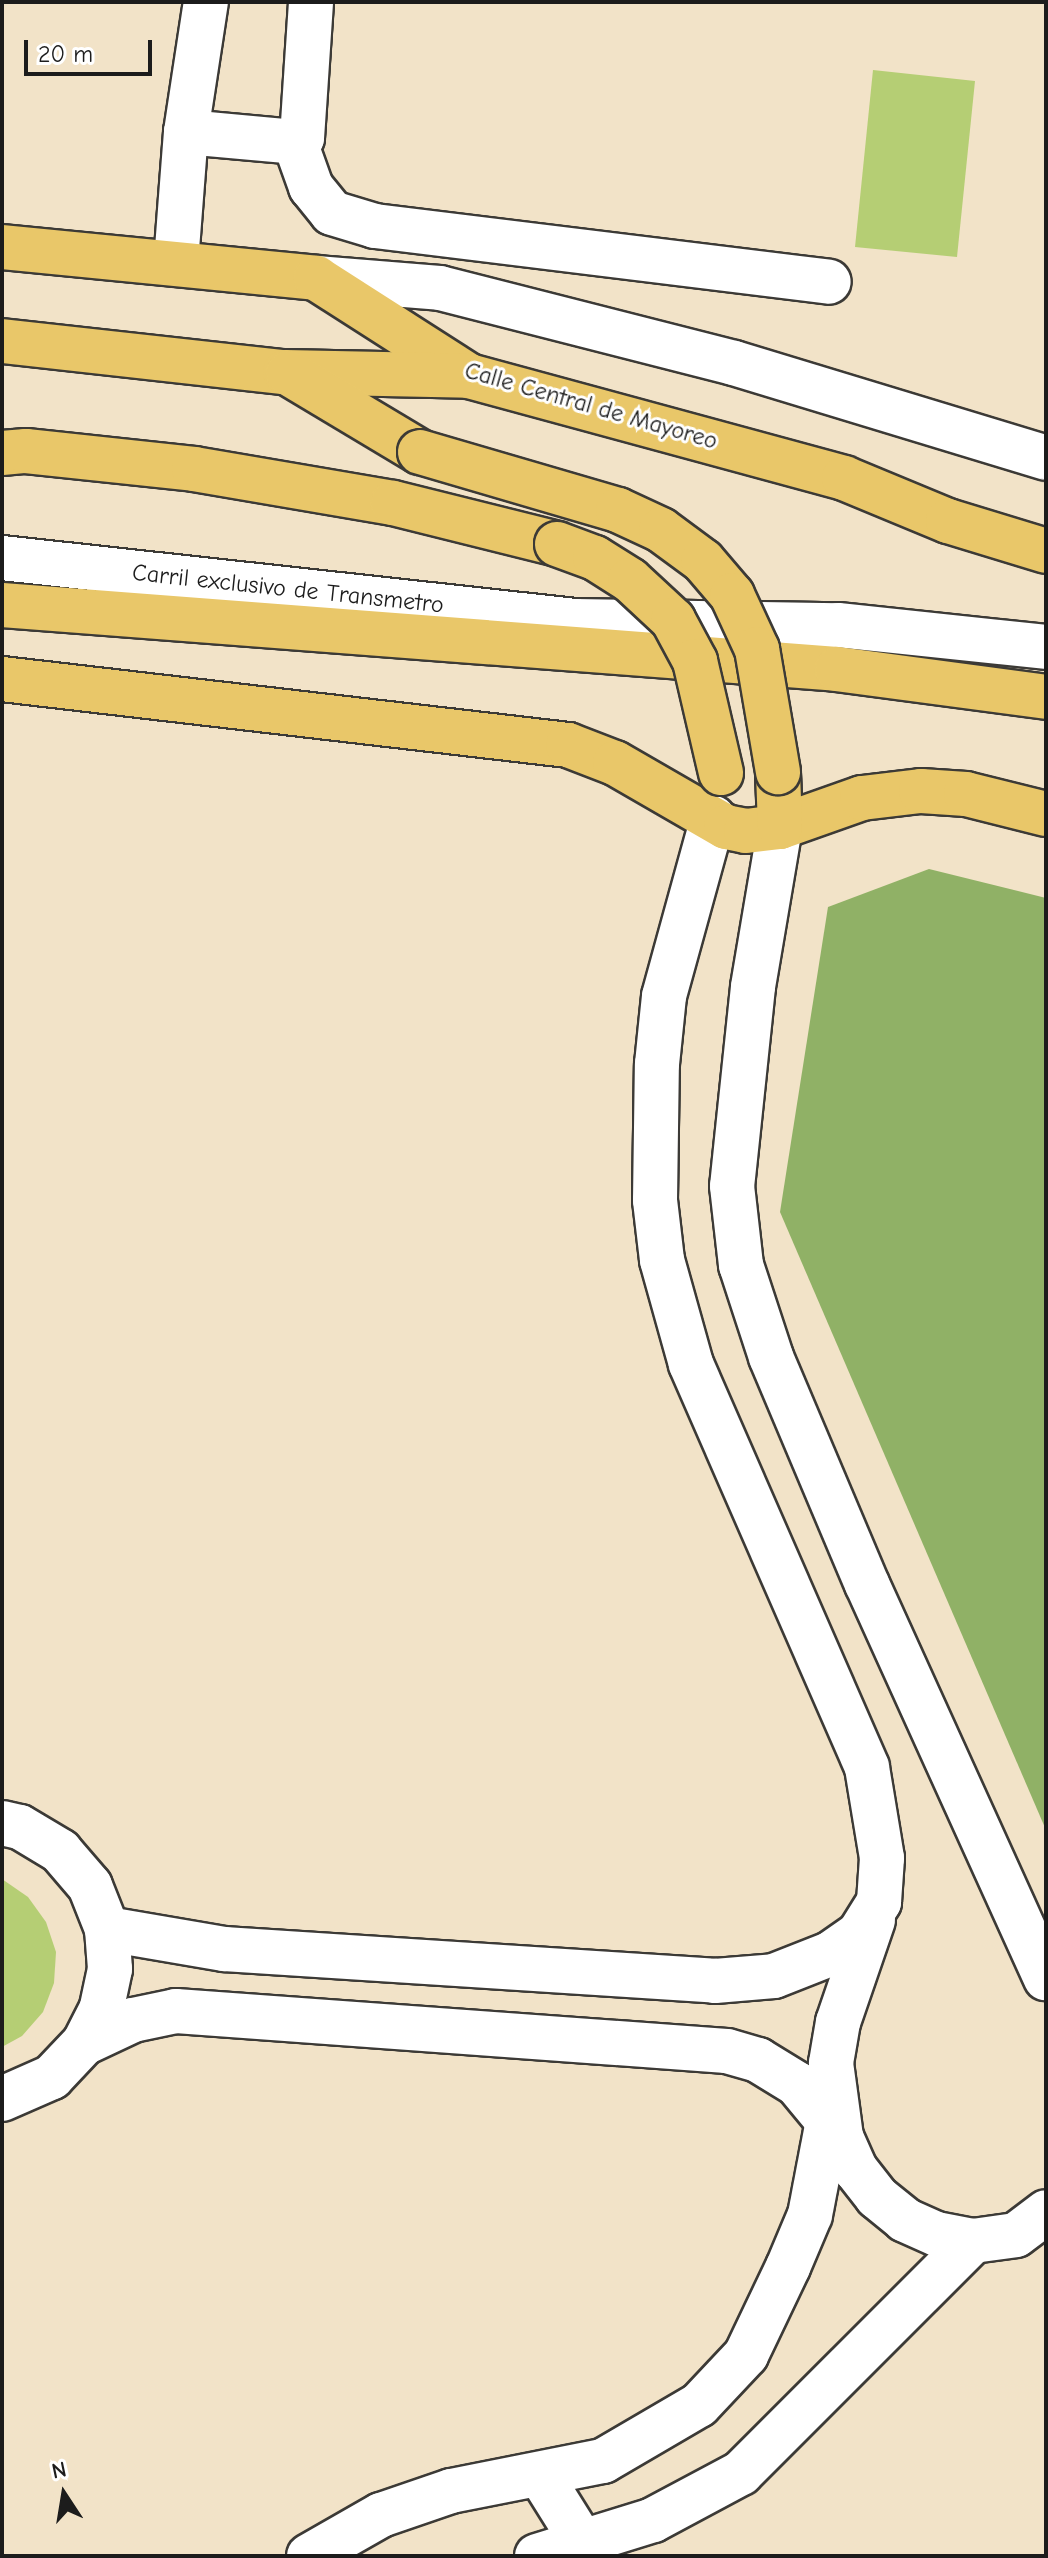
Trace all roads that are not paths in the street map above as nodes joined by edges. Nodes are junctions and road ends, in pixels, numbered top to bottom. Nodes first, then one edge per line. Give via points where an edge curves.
1 (206, 2) edge
2 (311, 2) edge
3 (186, 132) junction
4 (295, 142) junction
5 (2, 247) edge
6 (176, 262) junction
7 (316, 278) junction
8 (829, 282) dead end
9 (2, 341) edge
10 (82, 349) junction
11 (2, 371) edge
12 (285, 372) junction
13 (469, 376) junction
14 (2, 453) edge
15 (1046, 458) edge
16 (1046, 551) edge
17 (2, 558) edge
18 (2, 605) edge
19 (1046, 647) edge
20 (2, 679) edge
21 (1046, 697) edge
22 (1046, 814) edge
23 (713, 818) junction
24 (780, 827) junction
25 (2, 1823) edge
26 (879, 1902) junction
27 (107, 1929) junction
28 (1046, 1978) edge
29 (84, 2043) junction
30 (2, 2099) edge
31 (834, 2129) junction
32 (1046, 2212) edge
33 (973, 2241) junction
34 (541, 2476) junction
35 (587, 2550) edge
36 (309, 2556) edge
37 (537, 2556) edge

1 - 3 street
2 - 4 street via 306,131
3 - 4 street
3 - 6 street
4 - 8 street via 311,187 332,213 375,226
5 - 6 main road, Calle Central de Mayoreo
6 - 7 main road, Calle Central de Mayoreo
7 - 13 main road, Calle Central de Mayoreo
7 - 15 street via 440,288 734,363
9 - 10 main road
10 - 11 main road
10 - 12 main road
12 - 13 main road
12 - 24 main road, bridge via 420,452 618,510 661,530 703,561 732,595 757,649 778,772
13 - 16 main road, Calle Central de Mayoreo via 844,478 948,521
14 - 23 main road, bridge via 194,469 393,503 557,544 621,574 673,620 695,661 721,773
17 - 19 street, Carril exclusivo de Transmetro via 575,621 838,625
18 - 21 main road via 837,669
20 - 23 main road via 568,745 615,763
22 - 24 main road via 966,794 921,791 862,798
23 - 24 main road via 746,831
23 - 26 street via 664,996 655,1200 662,1260 691,1364 867,1767 882,1858
24 - 28 street via 753,987 732,1186 741,1265 771,1357 867,1584
25 - 27 street via 20,1827 60,1851 90,1886
26 - 27 street via 859,1934 830,1954 774,1976 715,1981 224,1949
26 - 31 street via 833,2050
27 - 29 street via 110,1969 102,2008
29 - 30 street via 52,2077
29 - 31 street via 133,2020 176,2011 727,2051 758,2060 797,2084
31 - 33 street via 870,2188 905,2220
31 - 34 street via 810,2215 746,2355 699,2405 603,2461
32 - 33 street via 1016,2235
33 - 35 street via 741,2473
34 - 35 street
34 - 36 street via 451,2491 381,2515
35 - 37 street

